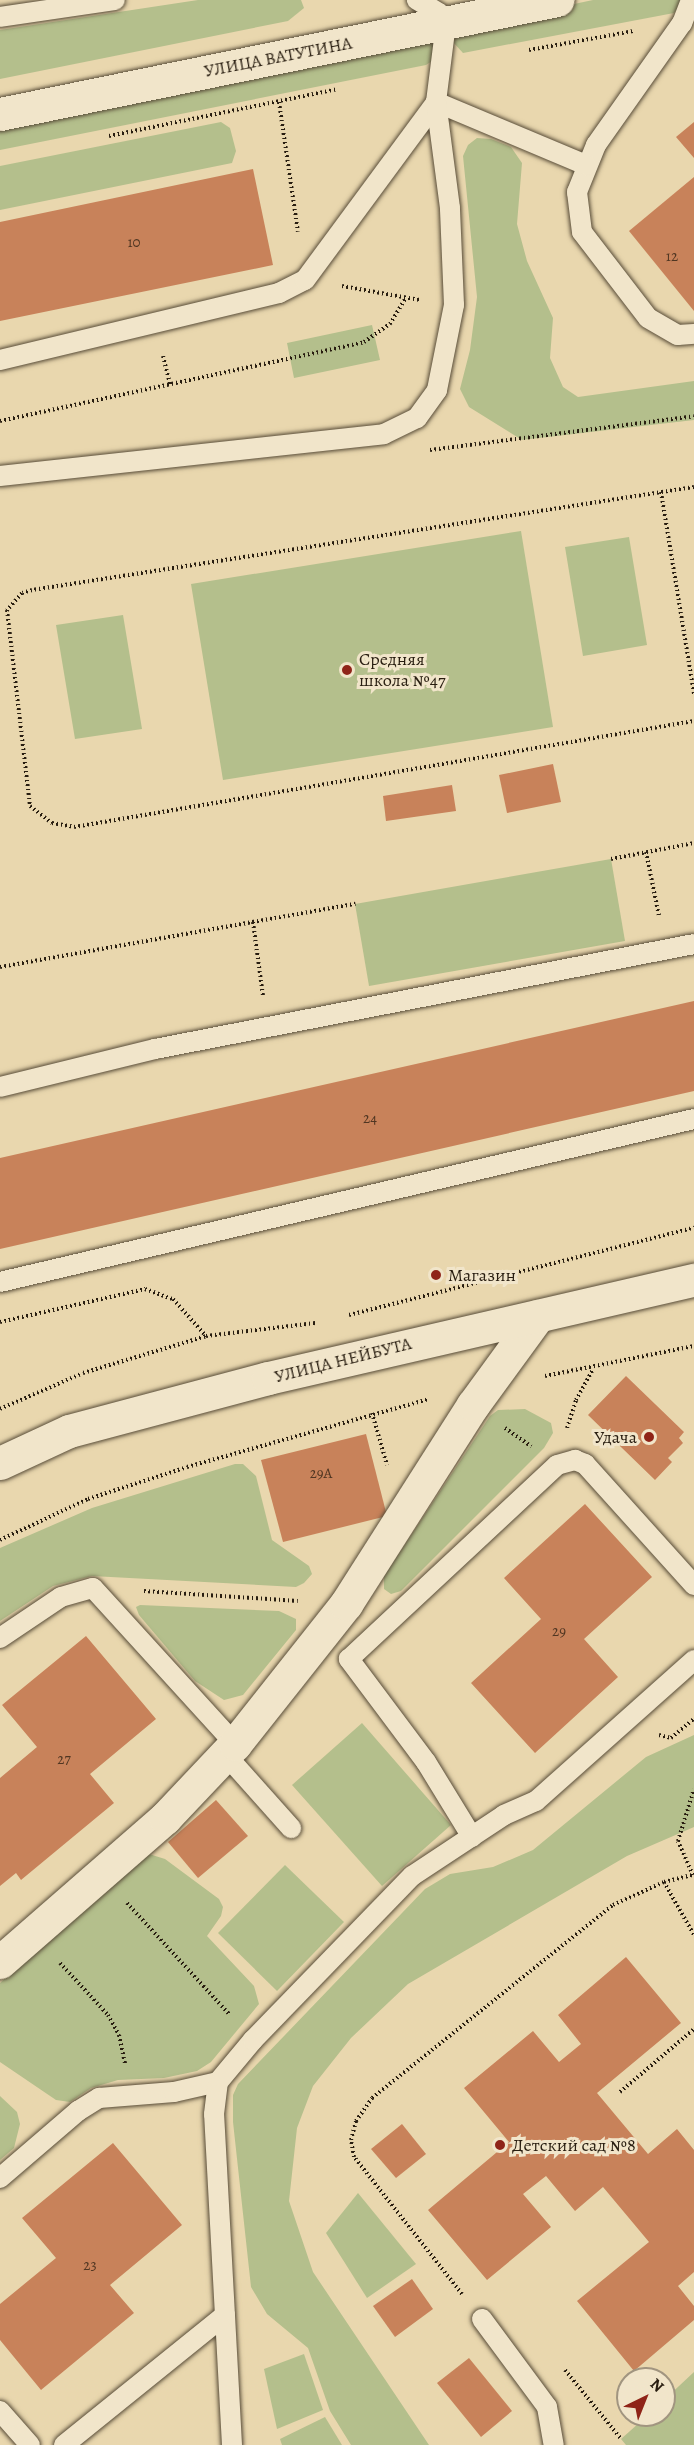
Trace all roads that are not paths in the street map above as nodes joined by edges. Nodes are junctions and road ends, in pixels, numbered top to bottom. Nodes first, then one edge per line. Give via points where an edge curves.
1 (115, 0) edge
2 (417, 0) edge
3 (556, 0) edge
4 (690, 0) edge
5 (0, 17) edge
6 (446, 23) junction
7 (436, 102) junction
8 (0, 114) edge
9 (586, 165) junction
10 (694, 334) edge
11 (0, 360) edge
12 (0, 476) edge
13 (694, 944) edge
14 (0, 1087) edge
15 (694, 1119) edge
16 (694, 1280) edge
17 (0, 1282) edge
18 (538, 1316) junction
19 (0, 1463) edge
20 (694, 1585) edge
21 (323, 1637) junction
22 (0, 1638) edge
23 (349, 1659) junction
24 (694, 1660) edge
25 (231, 1750) junction
26 (291, 1828) dead end
27 (472, 1837) junction
28 (0, 1962) edge
29 (218, 2082) junction
30 (0, 2178) edge
31 (225, 2315) junction
32 (482, 2319) road end
33 (0, 2411) edge
34 (30, 2445) edge
35 (64, 2445) edge
36 (232, 2445) edge
37 (554, 2445) edge

1 - 5 lane
2 - 6 lane via 439,13
3 - 6 street, УЛИЦА ВАТУТИНА
4 - 9 lane via 682,23
6 - 7 lane
6 - 8 street, УЛИЦА ВАТУТИНА
7 - 9 lane
7 - 11 lane via 305,280 279,293
7 - 12 lane via 450,208 454,306 437,390 417,418 384,434
9 - 10 lane via 577,192 582,232 648,318 678,335
13 - 14 lane via 266,1026
15 - 17 lane
16 - 18 street, УЛИЦА НЕЙБУТА
18 - 19 street, УЛИЦА НЕЙБУТА via 268,1378 69,1431
18 - 21 street via 473,1405
20 - 23 lane via 585,1464 575,1461 557,1465
21 - 23 lane
21 - 25 street
22 - 25 lane via 61,1597 93,1588
23 - 27 lane via 426,1762
24 - 27 lane via 536,1801 504,1815
25 - 26 lane
25 - 28 street via 103,1876
27 - 29 lane via 412,1876 253,2040
29 - 30 lane via 174,2092 99,2098 78,2111
29 - 31 lane via 214,2114
31 - 35 lane
31 - 36 lane
32 - 37 lane via 547,2407
33 - 34 lane

